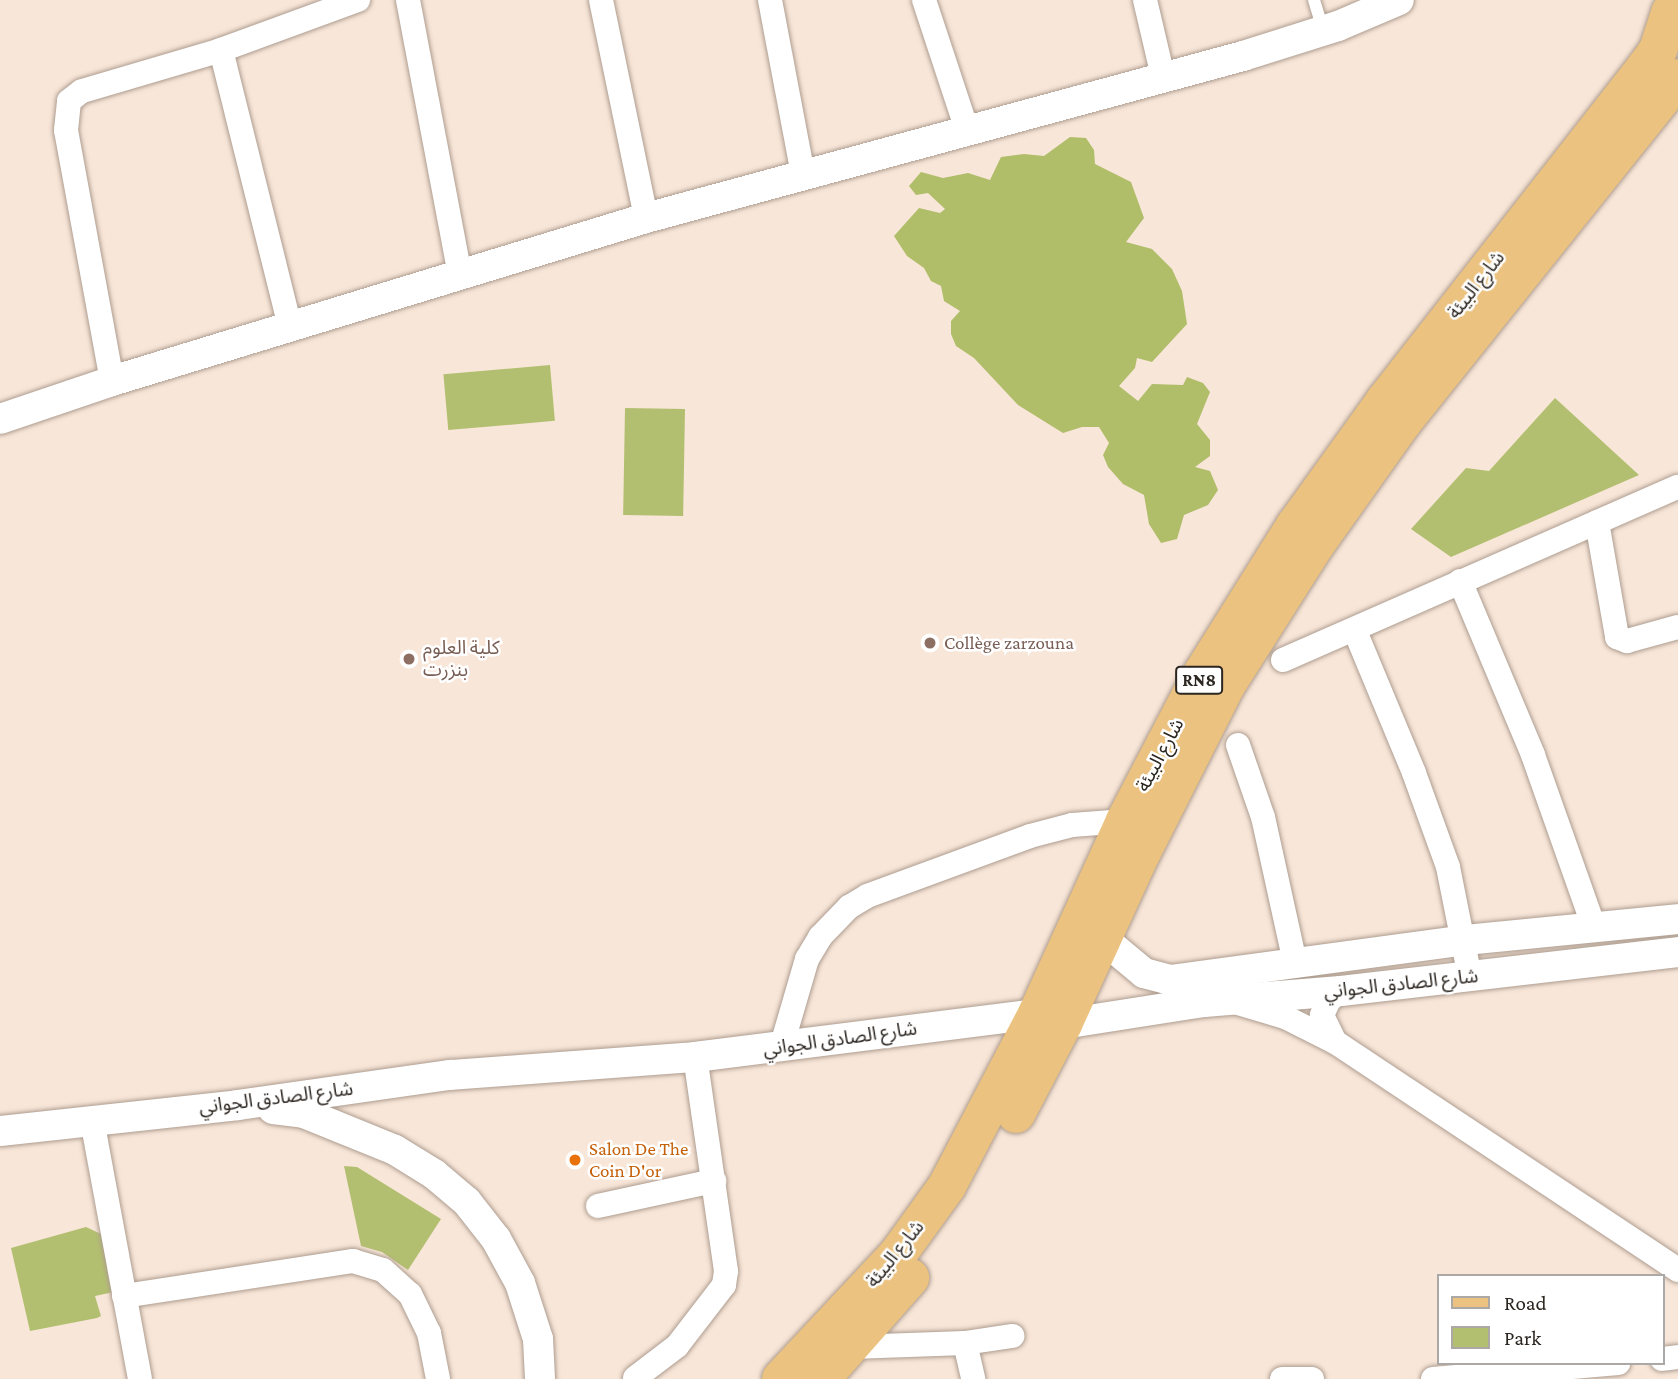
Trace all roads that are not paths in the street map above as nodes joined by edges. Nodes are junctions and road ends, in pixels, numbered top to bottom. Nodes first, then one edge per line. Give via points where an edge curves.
1 (358, 0) edge
2 (408, 0) edge
3 (601, 0) edge
4 (770, 0) edge
5 (924, 0) edge
6 (1145, 0) edge
7 (1314, 0) edge
8 (1399, 0) edge
9 (1670, 10) edge
10 (1323, 31) junction
11 (221, 50) junction
12 (1163, 77) junction
13 (1678, 78) edge
14 (967, 130) junction
15 (803, 175) junction
16 (646, 218) junction
17 (460, 276) junction
18 (290, 326) junction
19 (111, 381) junction
20 (33, 409) junction
21 (0, 419) edge
22 (0, 432) edge
23 (1678, 487) edge
24 (1597, 522) junction
25 (1460, 581) junction
26 (1678, 627) edge
27 (1355, 631) junction
28 (1283, 660) dead end
29 (1238, 745) dead end
30 (1125, 821) junction
31 (1678, 919) edge
32 (1594, 927) junction
33 (1102, 938) junction
34 (1465, 940) junction
35 (1678, 952) edge
36 (1295, 962) junction
37 (1470, 976) junction
38 (1341, 991) junction
39 (1213, 993) junction
40 (1050, 1019) junction
41 (1335, 1042) junction
42 (781, 1048) junction
43 (695, 1057) junction
44 (238, 1105) junction
45 (92, 1120) junction
46 (0, 1131) edge
47 (713, 1181) junction
48 (598, 1206) dead end
49 (1678, 1270) edge
50 (124, 1296) junction
51 (1012, 1336) dead end
52 (965, 1343) junction
53 (852, 1347) junction
54 (1595, 1365) edge
55 (635, 1378) edge
56 (140, 1379) edge
57 (438, 1379) edge
58 (540, 1379) edge
59 (781, 1379) edge
60 (821, 1379) edge
61 (973, 1379) edge
62 (1282, 1379) edge
63 (1312, 1379) edge
64 (1433, 1379) edge

1 - 11 street
2 - 17 street
3 - 16 street
4 - 15 street
5 - 14 street
6 - 12 street
7 - 10 lane
8 - 10 street
9 - 30 main road, شارع البيئة / RN8 via 1658,50 1646,67 1384,402 1294,527 1202,674
10 - 12 street
11 - 18 street
11 - 19 street via 82,91 69,101 66,130
12 - 14 street
13 - 33 main road, شارع البيئة / RN8 via 1402,423 1316,544 1227,684
14 - 15 street
15 - 16 street
16 - 17 street
17 - 18 street
18 - 19 street
19 - 20 street
20 - 21 street
20 - 22 street
23 - 24 street
24 - 25 street
24 - 26 street via 1617,637 1627,641
25 - 27 street
25 - 32 street via 1533,755
27 - 28 street
27 - 34 street via 1448,867
29 - 36 street via 1263,817
30 - 40 main road, شارع البيئة / RN8
30 - 42 street via 1072,825 1031,836 867,896 849,907 820,937 807,959
31 - 32 street
32 - 34 street
33 - 39 street via 1152,977
33 - 40 main road, شارع البيئة / RN8
34 - 36 street
34 - 37 street
35 - 37 street, شارع الصادق الجواني
36 - 39 street
37 - 38 street, شارع الصادق الجواني
38 - 39 street, شارع الصادق الجواني
38 - 41 street via 1329,1000 1322,1015
39 - 40 street, شارع الصادق الجواني
39 - 41 street via 1285,1017
40 - 42 street, شارع الصادق الجواني
40 - 53 main road, شارع البيئة / RN8 via 968,1200
40 - 59 main road, شارع البيئة / RN8 via 947,1186 898,1254
41 - 49 street
42 - 43 street, شارع الصادق الجواني
43 - 44 street, شارع الصادق الجواني via 450,1075
43 - 47 street
44 - 45 street, شارع الصادق الجواني
44 - 58 street via 304,1113 343,1126 405,1156 467,1202 496,1239 520,1283 538,1339
45 - 46 street, شارع الصادق الجواني
45 - 50 street
47 - 48 street
47 - 55 street via 726,1270 724,1285 677,1346
50 - 56 street
50 - 57 street via 353,1261 383,1270 410,1294 429,1333
51 - 52 street
52 - 53 street
52 - 61 street
53 - 60 main road, شارع البيئة / RN8
54 - 64 street
62 - 63 street

